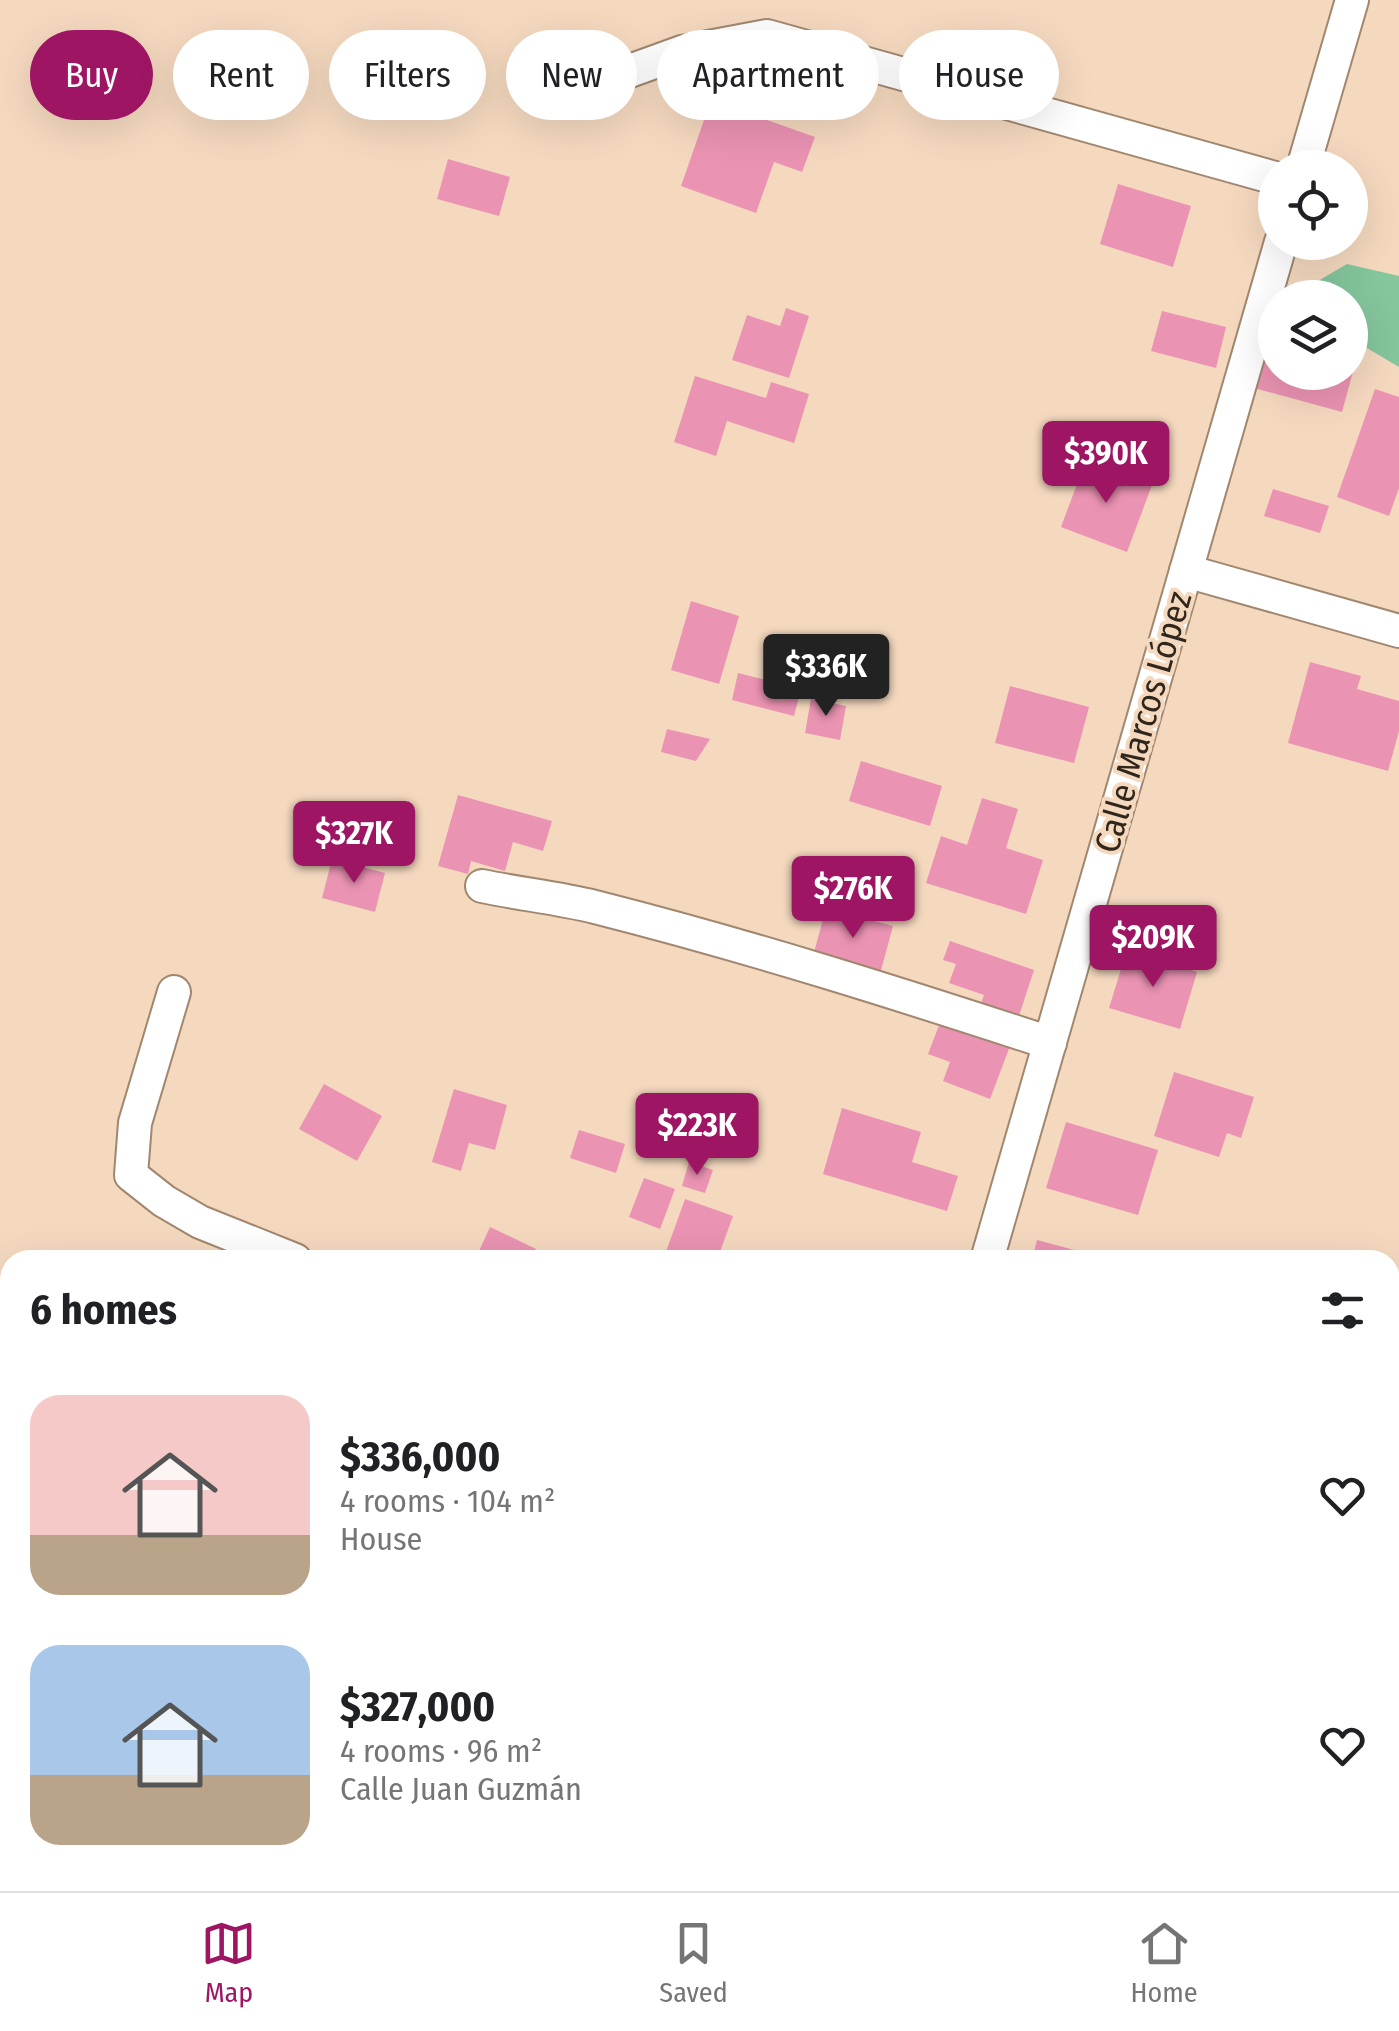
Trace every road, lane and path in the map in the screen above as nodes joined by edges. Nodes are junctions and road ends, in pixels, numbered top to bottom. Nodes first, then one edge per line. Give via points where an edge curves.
1 (1352, 0) edge
2 (637, 68) edge
3 (1308, 150) edge
4 (1258, 173) edge
5 (1277, 260) edge
6 (1186, 571) junction
7 (1399, 631) edge
8 (482, 886) dead end
9 (174, 992) dead end
10 (1050, 1043) junction
11 (270, 1250) edge
12 (990, 1250) edge

1 - 3 street
2 - 4 street via 767,36
5 - 6 street, Calle Marcos López
6 - 7 street
6 - 10 street, Calle Marcos López
8 - 10 street via 629,916 859,980
9 - 11 street via 135,1123 131,1175 200,1222
10 - 12 street, Calle Marcos López

